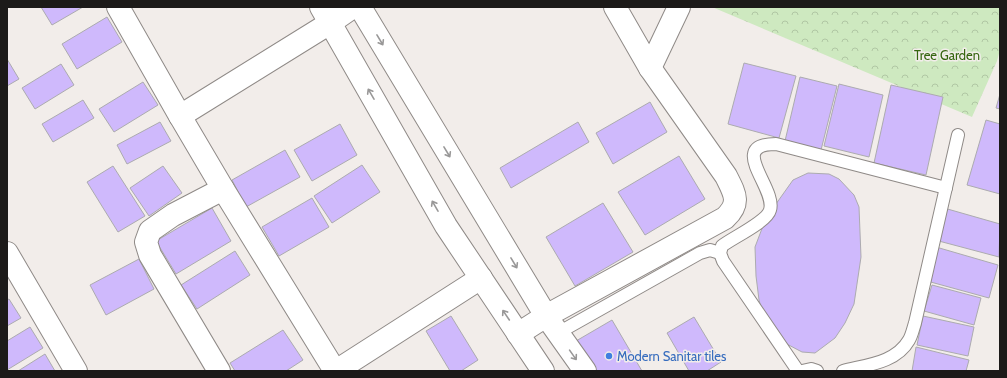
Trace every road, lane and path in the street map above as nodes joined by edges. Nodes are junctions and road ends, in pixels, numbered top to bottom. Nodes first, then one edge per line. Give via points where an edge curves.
1 (118, 7) edge
2 (353, 7) edge
3 (360, 7) edge
4 (615, 7) edge
5 (679, 7) edge
6 (325, 15) edge
7 (650, 68) junction
8 (180, 116) junction
9 (958, 135) dead end
10 (946, 188) junction
11 (223, 189) junction
12 (720, 253) junction
13 (7, 254) edge
14 (481, 278) junction
15 (552, 325) junction
16 (518, 334) junction
17 (76, 371) edge
18 (219, 371) edge
19 (336, 371) edge
20 (543, 371) edge
21 (585, 371) edge
22 (798, 371) edge
23 (802, 371) edge
24 (817, 371) edge
25 (843, 371) edge

1 - 8 street
2 - 6 street
3 -> 15 street
4 - 7 street
5 - 7 street
6 - 8 street
14 -> 6 street via 446,226
7 - 15 street via 726,176 736,202 733,211
8 - 11 street
9 - 10 lane
10 - 12 lane via 776,144 767,144 759,147 754,153 753,161 767,191 770,210 766,218 722,246
10 - 25 lane via 909,340 897,355
11 - 18 street via 173,215 150,231 146,242 150,255
11 - 19 street
12 - 15 lane via 710,250 700,253
12 - 22 lane
13 - 17 street
16 -> 14 street
14 - 19 street
15 - 16 street
15 -> 21 street
16 - 20 street
23 - 24 lane

